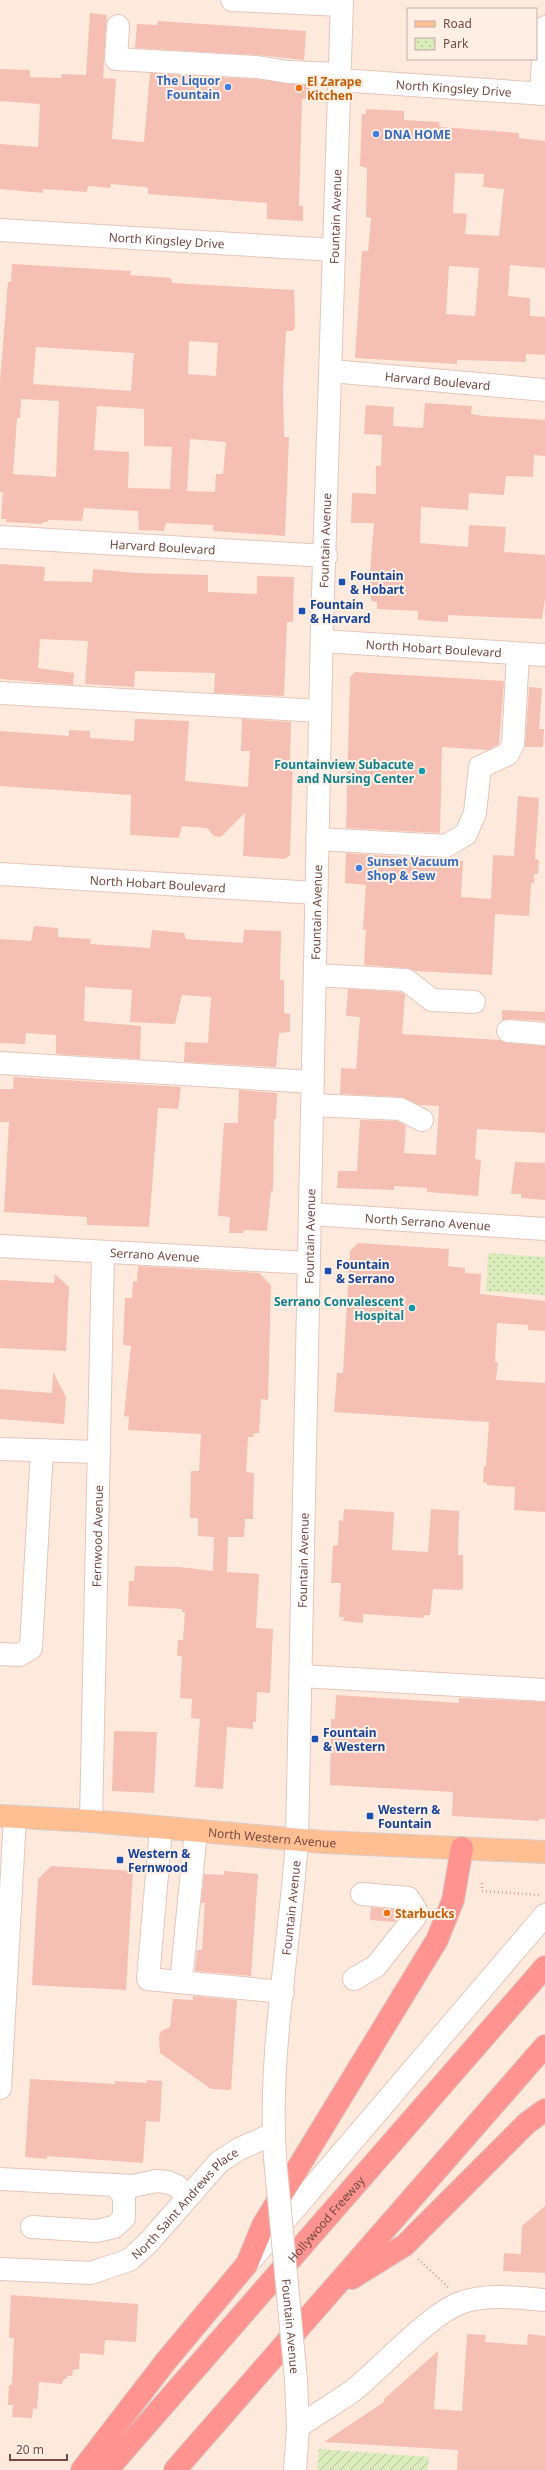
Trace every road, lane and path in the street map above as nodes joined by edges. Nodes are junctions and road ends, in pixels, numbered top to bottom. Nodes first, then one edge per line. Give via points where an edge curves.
1 (232, 0) edge
2 (341, 3) edge
3 (118, 26) dead end
4 (545, 27) edge
5 (339, 77) junction
6 (543, 94) edge
7 (0, 230) edge
8 (334, 250) junction
9 (331, 371) junction
10 (545, 390) edge
11 (0, 537) edge
12 (326, 556) junction
13 (322, 642) junction
14 (518, 654) junction
15 (545, 655) edge
16 (0, 693) edge
17 (320, 711) junction
18 (317, 839) junction
19 (0, 874) edge
20 (316, 893) junction
21 (314, 975) junction
22 (474, 1002) dead end
23 (508, 1031) dead end
24 (545, 1034) edge
25 (0, 1063) edge
26 (313, 1082) junction
27 (313, 1105) junction
28 (422, 1120) dead end
29 (310, 1214) junction
30 (545, 1229) edge
31 (0, 1246) edge
32 (103, 1252) junction
33 (309, 1263) junction
34 (0, 1449) edge
35 (42, 1450) junction
36 (99, 1452) junction
37 (0, 1654) edge
38 (301, 1676) junction
39 (545, 1690) edge
40 (8, 1816) edge
41 (91, 1821) junction
42 (160, 1828) junction
43 (196, 1831) junction
44 (297, 1840) junction
45 (462, 1848) junction
46 (545, 1852) edge
47 (482, 1883) dead end
48 (362, 1894) dead end
49 (542, 1905) edge
50 (545, 1967) edge
51 (354, 1979) dead end
52 (182, 1982) junction
53 (283, 1992) junction
54 (545, 2046) edge
55 (0, 2088) edge
56 (545, 2110) edge
57 (273, 2134) junction
58 (9, 2179) edge
59 (115, 2185) junction
60 (188, 2197) junction
61 (32, 2227) dead end
62 (114, 2227) junction
63 (136, 2253) junction
64 (416, 2258) dead end
65 (247, 2264) junction
66 (0, 2269) edge
67 (446, 2285) dead end
68 (334, 2289) junction
69 (545, 2300) edge
70 (298, 2427) junction
71 (82, 2470) edge
72 (107, 2470) edge
73 (175, 2470) edge
74 (295, 2470) edge

1 - 2 street
2 - 5 street, Fountain Avenue
3 - 5 street, North Kingsley Drive via 116,59 257,67
4 - 6 street
5 - 6 street, North Kingsley Drive
5 - 8 street, Fountain Avenue
7 - 8 street, North Kingsley Drive
8 - 9 street, Fountain Avenue
9 - 10 street, Harvard Boulevard
9 - 12 street, Fountain Avenue
11 - 12 street, Harvard Boulevard
12 - 13 street, Fountain Avenue
13 - 14 street, North Hobart Boulevard
13 - 17 street, Fountain Avenue
14 - 15 street, North Hobart Boulevard
14 - 18 street via 513,744 508,754 480,767 475,813 466,834 446,846
16 - 17 street
17 - 18 street, Fountain Avenue
18 - 20 street, Fountain Avenue
19 - 20 street, North Hobart Boulevard
20 - 21 street, Fountain Avenue
21 - 22 street via 406,980 432,1000
21 - 26 street, Fountain Avenue
23 - 24 street
25 - 26 street
26 - 27 street, Fountain Avenue
27 - 28 street via 400,1109
27 - 29 street, Fountain Avenue
29 - 30 street, North Serrano Avenue
29 - 33 street, Fountain Avenue
31 - 32 street, Serrano Avenue
32 - 33 street, Serrano Avenue
32 - 36 street, Fernwood Avenue
33 - 38 street, Fountain Avenue
34 - 35 street
35 - 36 street
35 - 37 street via 31,1648 19,1655
36 - 41 street, Fernwood Avenue
38 - 39 street
38 - 44 street, Fountain Avenue
40 - 41 main road, North Western Avenue
40 - 55 street
41 - 42 main road, North Western Avenue
42 - 43 main road, North Western Avenue
42 - 52 street via 148,1979
43 - 44 main road, North Western Avenue
43 - 52 street
44 - 45 main road, North Western Avenue
44 - 53 street, Fountain Avenue via 295,1884
45 - 46 main road, North Western Avenue
45 - 65 highway via 453,1900 437,1940 263,2225
47 - 49 path via 482,1891
48 - 51 street via 408,1898 416,1910 415,1917 376,1966
49 - 65 street
50 - 72 highway, Hollywood Freeway
52 - 53 street
53 - 57 street, Fountain Avenue
54 - 68 highway
56 - 68 highway via 527,2123 405,2245
57 - 60 street, North Saint Andrews Place via 239,2149 219,2162
57 - 70 street, Fountain Avenue, bridge via 296,2380
58 - 59 street
59 - 60 street via 133,2186 156,2181 167,2182 177,2186
59 - 62 street via 124,2196 124,2218
60 - 63 street, North Saint Andrews Place
61 - 62 street via 96,2231
62 - 63 street
63 - 66 street, North Saint Andrews Place via 129,2260 91,2272
64 - 67 path
65 - 71 highway via 166,2361
68 - 73 highway
69 - 70 street via 500,2297 459,2304 426,2327 353,2390
70 - 74 street, Fountain Avenue

